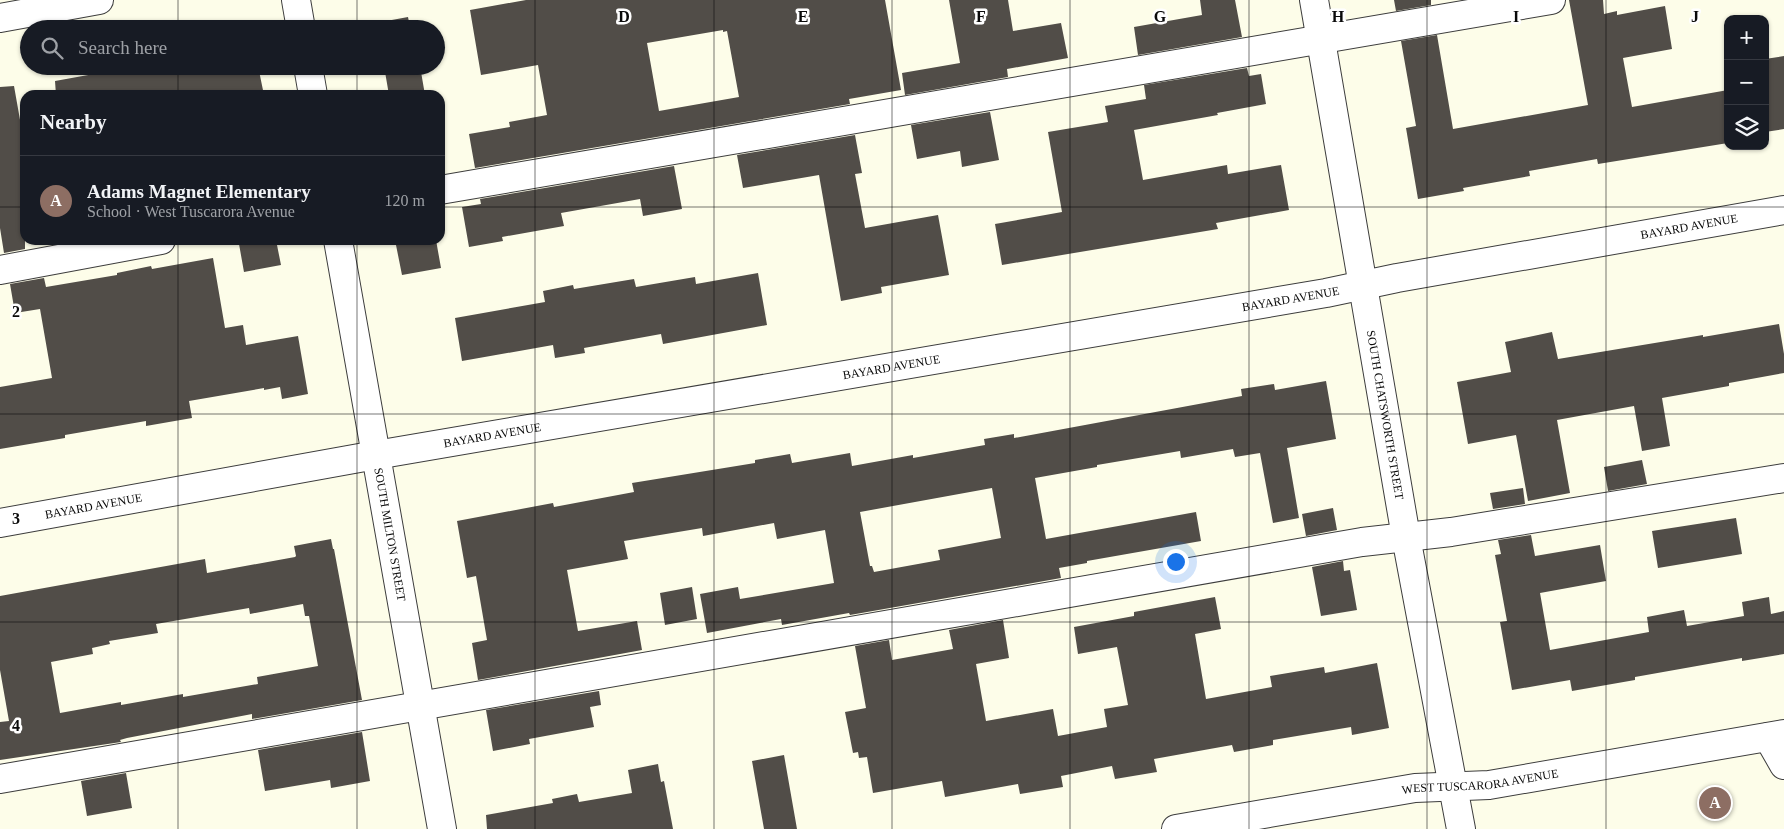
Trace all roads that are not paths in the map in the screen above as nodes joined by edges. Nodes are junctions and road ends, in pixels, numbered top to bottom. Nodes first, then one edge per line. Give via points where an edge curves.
1 (99, 0) edge
2 (296, 0) edge
3 (1314, 0) edge
4 (1551, 0) edge
5 (0, 18) edge
6 (299, 20) edge
7 (1322, 40) junction
8 (310, 75) edge
9 (312, 90) edge
10 (445, 189) edge
11 (1784, 210) edge
12 (134, 245) edge
13 (339, 245) edge
14 (0, 270) edge
15 (1364, 285) junction
16 (376, 455) junction
17 (1784, 478) edge
18 (0, 523) edge
19 (1406, 537) junction
20 (420, 706) junction
21 (1776, 736) edge
22 (1784, 765) edge
23 (0, 779) edge
24 (1453, 787) junction
25 (442, 829) edge
26 (1176, 829) edge
27 (1460, 829) edge

1 - 5 street
2 - 6 street
3 - 7 street, SOUTH CHATSWORTH STREET
4 - 7 street
7 - 10 street
7 - 15 street, SOUTH CHATSWORTH STREET
8 - 9 street
11 - 15 street, BAYARD AVENUE
12 - 14 street
13 - 16 street, SOUTH MILTON STREET
15 - 16 street, BAYARD AVENUE
15 - 19 street, SOUTH CHATSWORTH STREET
16 - 18 street, BAYARD AVENUE
16 - 20 street, SOUTH MILTON STREET
17 - 19 street
19 - 20 street via 1362,542
19 - 24 street, SOUTH CHATSWORTH STREET
20 - 23 street
20 - 25 street, SOUTH MILTON STREET
21 - 22 street
21 - 24 street, WEST TUSCARORA AVENUE via 1490,785
24 - 26 street, WEST TUSCARORA AVENUE via 1415,788
24 - 27 street, SOUTH CHATSWORTH STREET

